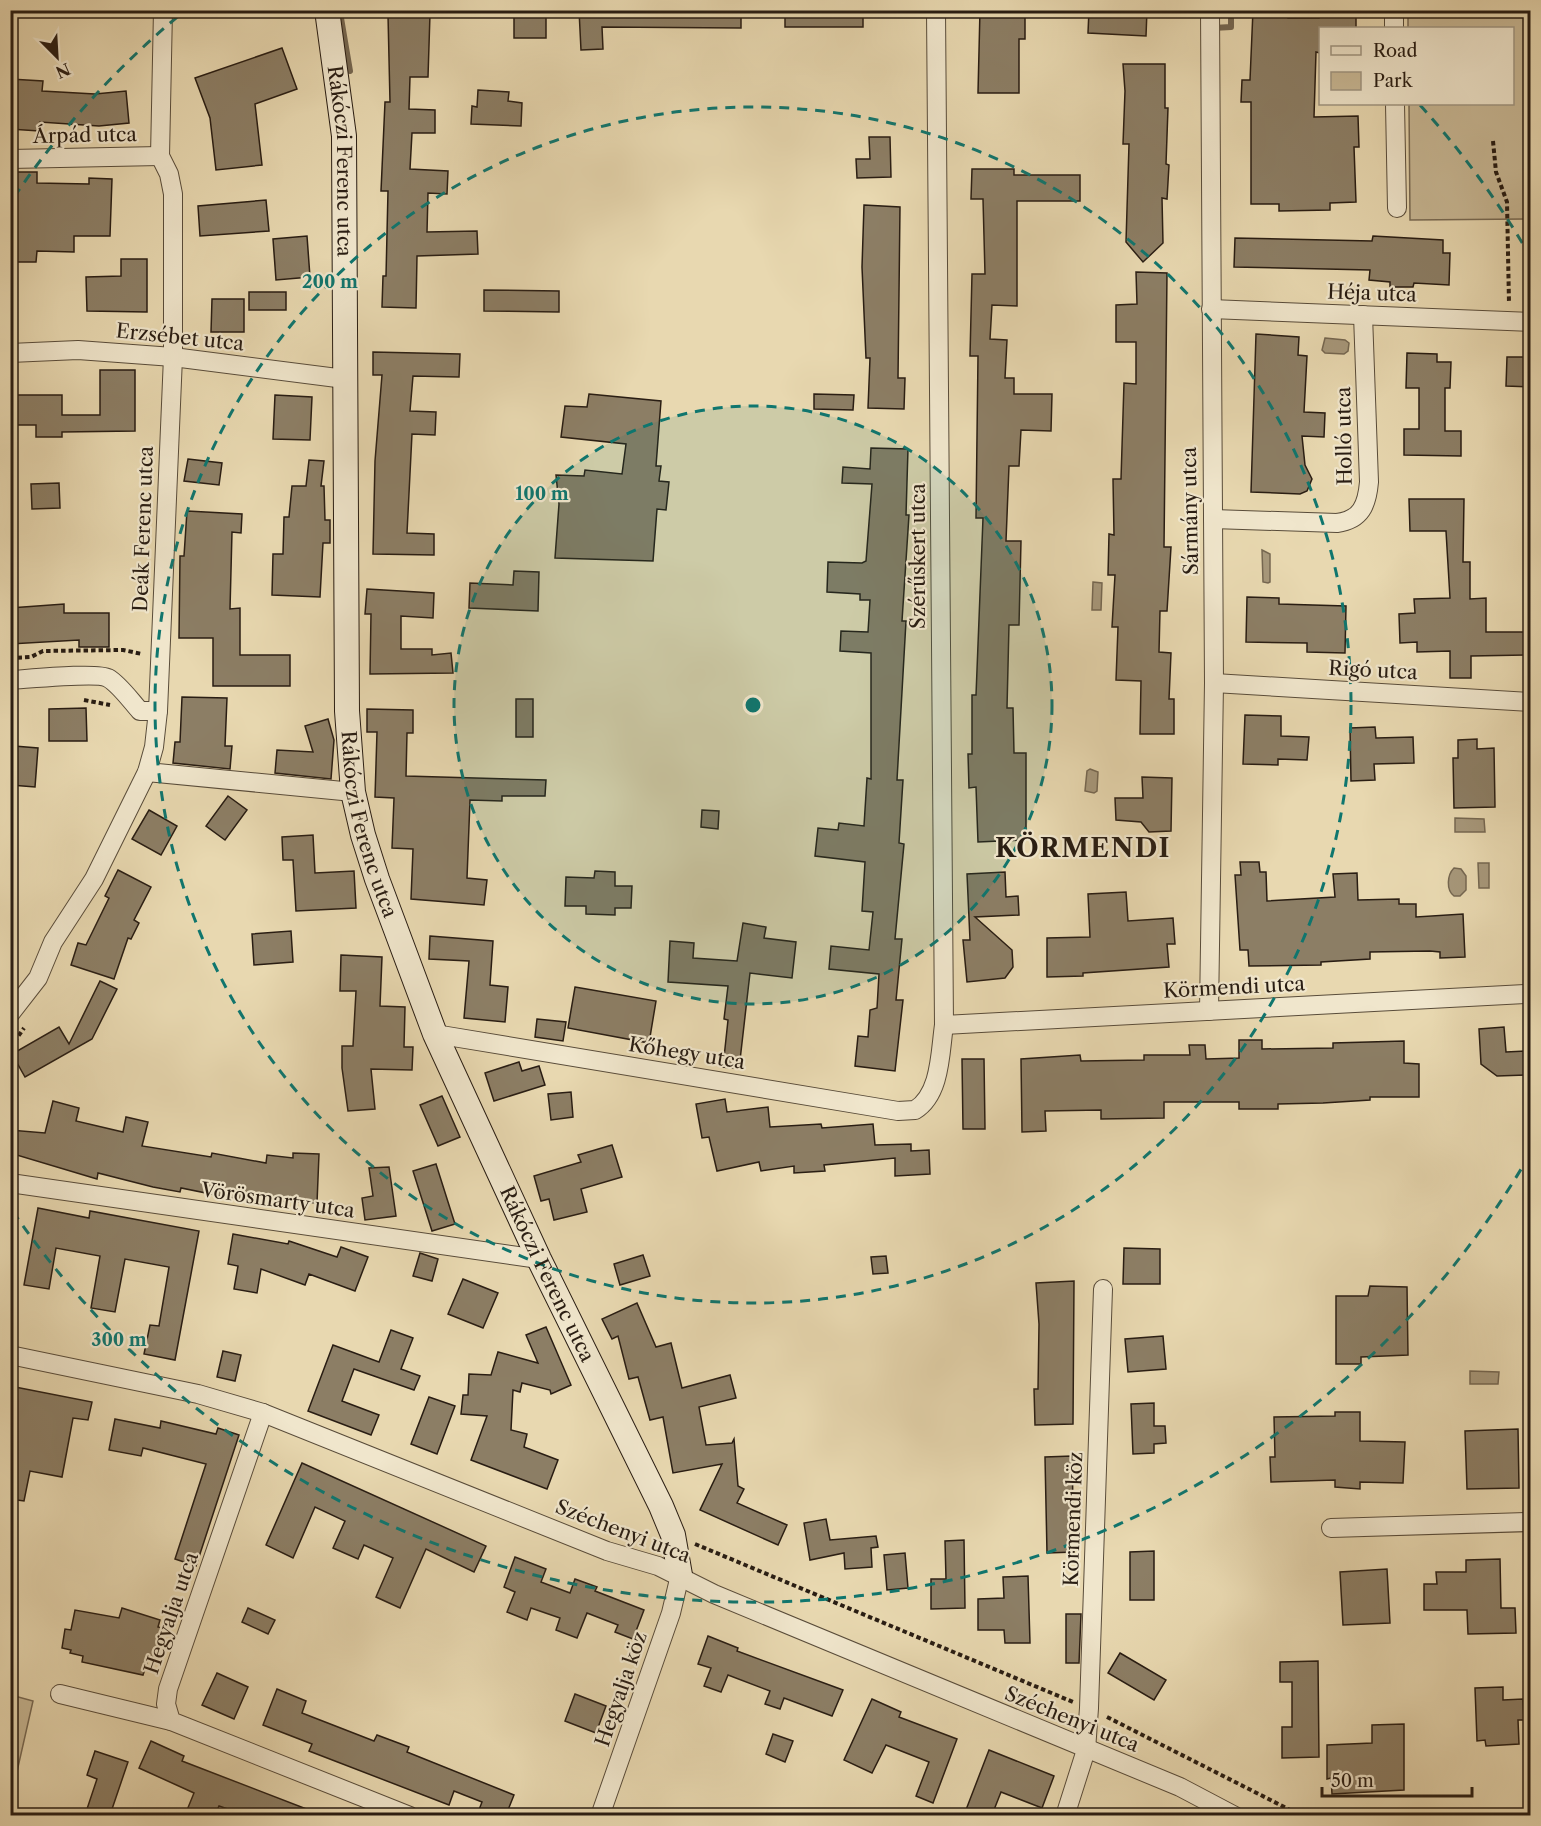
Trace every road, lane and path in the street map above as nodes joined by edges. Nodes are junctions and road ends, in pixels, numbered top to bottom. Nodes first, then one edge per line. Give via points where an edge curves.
1 (163, 10) edge
2 (327, 10) edge
3 (936, 10) edge
4 (1210, 10) edge
5 (1394, 10) edge
6 (1394, 27) edge
7 (1395, 105) edge
8 (1493, 141) dead end
9 (160, 156) junction
10 (10, 159) edge
11 (1397, 208) dead end
12 (1211, 309) junction
13 (1363, 315) junction
14 (1507, 321) junction
15 (1530, 322) edge
16 (10, 353) edge
17 (173, 357) junction
18 (345, 379) junction
19 (1213, 519) junction
20 (10, 658) edge
21 (160, 659) junction
22 (10, 680) edge
23 (1214, 683) junction
24 (1530, 702) edge
25 (158, 711) junction
26 (147, 772) junction
27 (353, 792) junction
28 (1526, 994) dead end
29 (1209, 1011) junction
30 (10, 1014) edge
31 (944, 1025) junction
32 (435, 1034) junction
33 (928, 1098) joint
34 (10, 1184) edge
35 (539, 1259) junction
36 (1103, 1289) dead end
37 (10, 1355) edge
38 (263, 1413) junction
39 (1530, 1522) edge
40 (1331, 1528) dead end
41 (673, 1535) junction
42 (680, 1575) junction
43 (60, 1694) dead end
44 (1089, 1708) junction
45 (171, 1721) junction
46 (1086, 1750) junction
47 (410, 1815) edge
48 (600, 1815) edge
49 (1065, 1815) edge
50 (1235, 1815) edge
51 (1302, 1815) edge

1 - 9 street, Deák Ferenc utca
2 - 18 street, Rákóczi Ferenc utca via 344,136
3 - 31 street, Szérűskert utca
4 - 12 street, Sármány utca
5 - 6 street
7 - 11 street
8 - 14 path via 1496,172 1507,202
9 - 10 street, Árpád utca
9 - 17 street, Deák Ferenc utca via 173,194
12 - 13 street, Héja utca
12 - 19 street, Sármány utca
13 - 14 street, Héja utca
13 - 19 street, Holló utca via 1369,482 1360,514 1337,523
14 - 15 street, Héja utca
16 - 17 street, Erzsébet utca via 78,350
17 - 18 street, Erzsébet utca
17 - 21 street, Deák Ferenc utca
18 - 27 street, Rákóczi Ferenc utca via 346,711
19 - 23 street, Sármány utca
20 - 21 path via 32,657 43,651 123,650
21 - 25 street, Deák Ferenc utca
22 - 25 street via 107,677 140,711
23 - 24 street, Rigó utca
23 - 29 street, Sármány utca
25 - 26 street, Deák Ferenc utca
26 - 27 street
26 - 30 street, Deák Ferenc utca via 94,879 53,942 38,978
27 - 32 street, Rákóczi Ferenc utca via 377,879
28 - 29 street, Körmendi utca
29 - 31 street, Körmendi utca
31 - 33 street, Szérűskert utca via 937,1073
32 - 33 street, Kőhegy utca via 898,1111 915,1110
32 - 35 street, Rákóczi Ferenc utca
34 - 35 street, Vörösmarty utca
35 - 41 street, Rákóczi Ferenc utca
36 - 44 street, Körmendi köz
37 - 38 street, Széchenyi utca via 198,1394
38 - 42 street, Széchenyi utca via 607,1551
38 - 45 street, Hegyalja utca via 168,1689 166,1704
39 - 40 street
41 - 42 street, Rákóczi Ferenc utca
41 - 44 path
42 - 46 street, Széchenyi utca via 714,1594
42 - 48 street, Hegyalja köz via 671,1613
43 - 45 street
44 - 46 street, Körmendi köz
44 - 51 path
45 - 47 street
46 - 49 street
46 - 50 street, Széchenyi utca via 1180,1787

